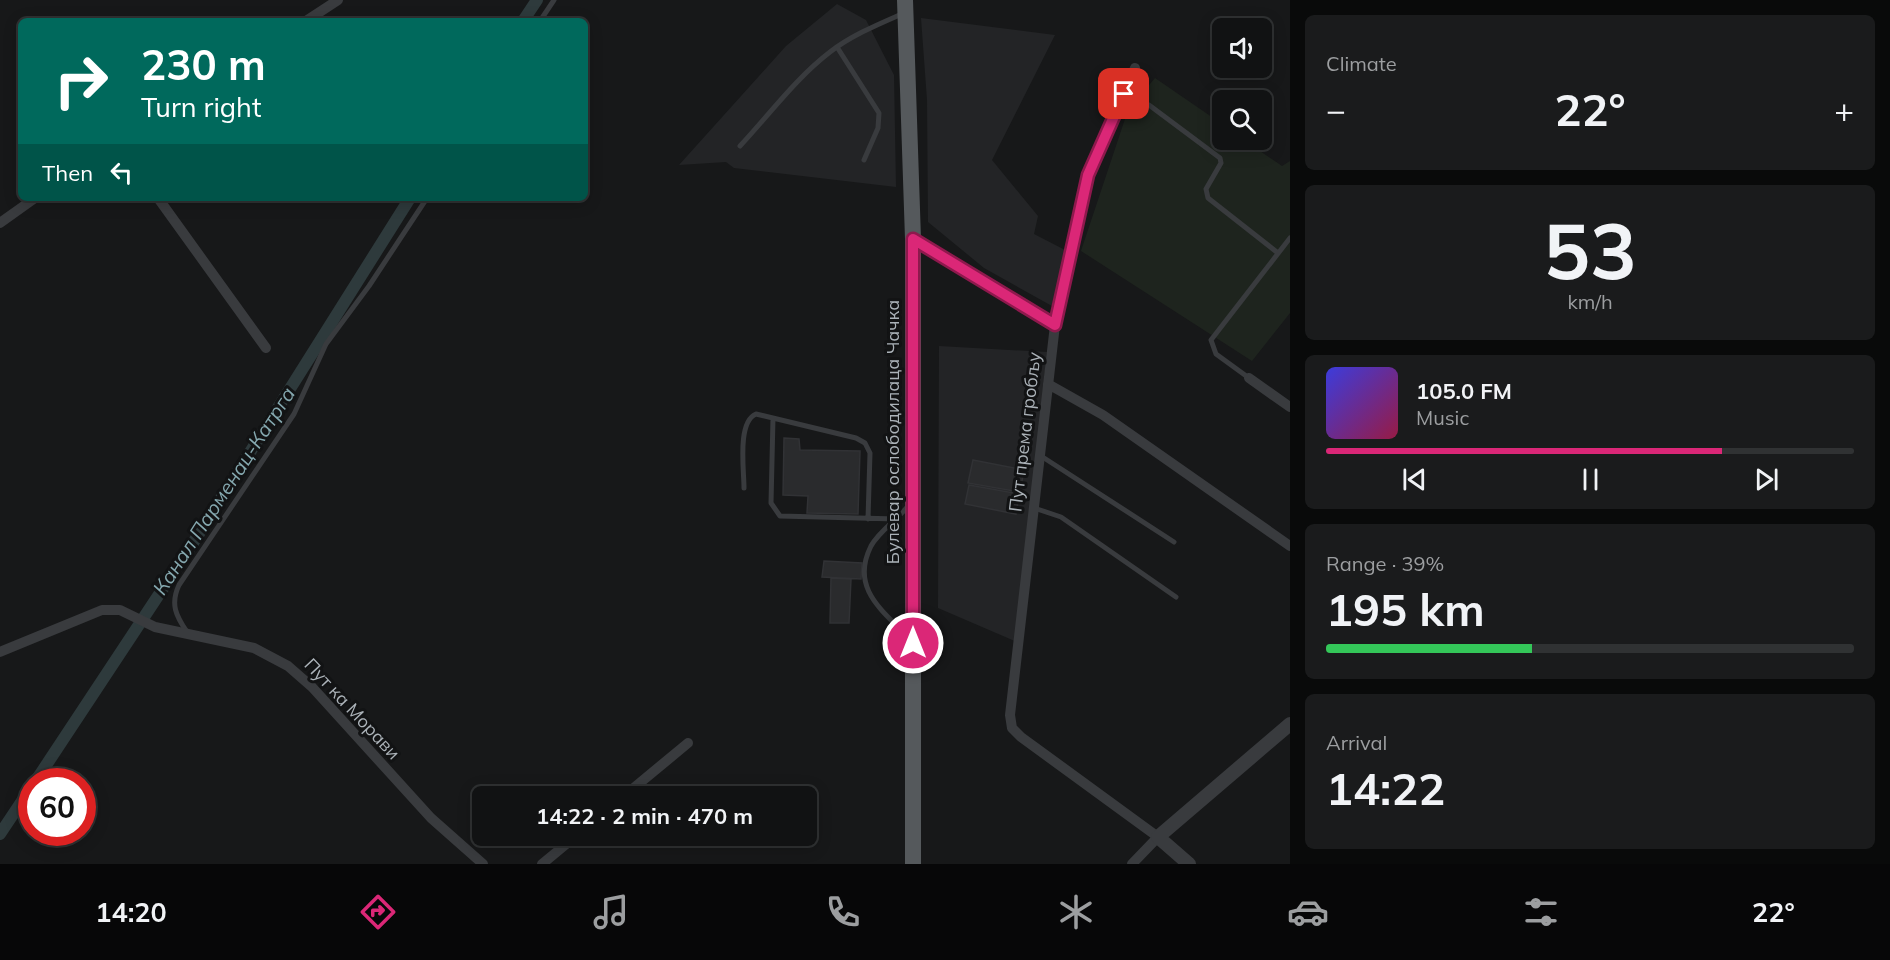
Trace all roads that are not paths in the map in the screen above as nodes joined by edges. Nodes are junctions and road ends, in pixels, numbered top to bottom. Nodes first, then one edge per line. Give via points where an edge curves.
1 (338, 0) edge
2 (554, 0) edge
3 (905, 6) edge
4 (311, 18) edge
5 (542, 18) edge
6 (837, 48) junction
7 (1135, 68) dead end
8 (1124, 94) junction
9 (740, 146) dead end
10 (864, 160) dead end
11 (30, 201) edge
12 (160, 201) edge
13 (425, 201) edge
14 (0, 223) edge
15 (1290, 238) edge
16 (913, 239) junction
17 (1278, 253) junction
18 (1055, 325) junction
19 (266, 348) dead end
20 (1249, 378) joint
21 (1048, 384) junction
22 (1290, 407) edge
23 (773, 418) junction
24 (1040, 455) junction
25 (744, 488) dead end
26 (913, 500) junction
27 (1033, 508) junction
28 (868, 519) junction
29 (897, 519) junction
30 (1174, 542) dead end
31 (1290, 546) edge
32 (1176, 597) dead end
33 (188, 633) junction
34 (913, 643) junction
35 (0, 652) edge
36 (1290, 724) edge
37 (688, 743) dead end
38 (636, 786) edge
39 (1158, 837) junction
40 (564, 846) edge
41 (475, 862) edge
42 (542, 864) edge
43 (913, 864) edge
44 (1132, 864) edge
45 (1189, 864) edge

1 - 4 street
2 - 5 lane
3 - 6 lane
3 - 16 main road, Булевар ослободилаца Чачка
6 - 9 lane via 810,69
6 - 10 lane via 879,113 878,128
7 - 8 street, Пут према гробљу
8 - 17 lane via 1149,105 1220,158 1206,189 1208,198
8 - 18 street, Пут према гробљу via 1088,175
11 - 14 street
12 - 19 street
13 - 33 lane via 326,344 294,414 179,585 174,610
15 - 17 lane
16 - 18 street
16 - 26 main road, Булевар ослободилаца Чачка
17 - 20 lane via 1211,340 1216,354
18 - 21 street, Пут према гробљу
20 - 22 street
21 - 24 street, Пут према гробљу
21 - 31 street via 1112,422
23 - 25 lane via 756,414 746,422
23 - 28 lane via 865,443 870,453
23 - 28 lane via 771,503 776,513 783,518
24 - 27 street, Пут према гробљу
24 - 30 lane
26 - 29 lane
26 - 34 main road, Булевар ослободилаца Чачка
27 - 32 lane via 1062,517
27 - 39 street, Пут према гробљу via 1010,715 1012,728
28 - 29 lane
29 - 34 lane via 871,546 864,581 868,596
33 - 35 street, Пут ка Морави via 146,623 120,610 102,610
33 - 41 street, Пут ка Морави via 254,648 288,666
34 - 43 main road, Булевар ослободилаца Чачка
36 - 39 street
37 - 38 street
39 - 44 street
39 - 45 street
40 - 42 street

